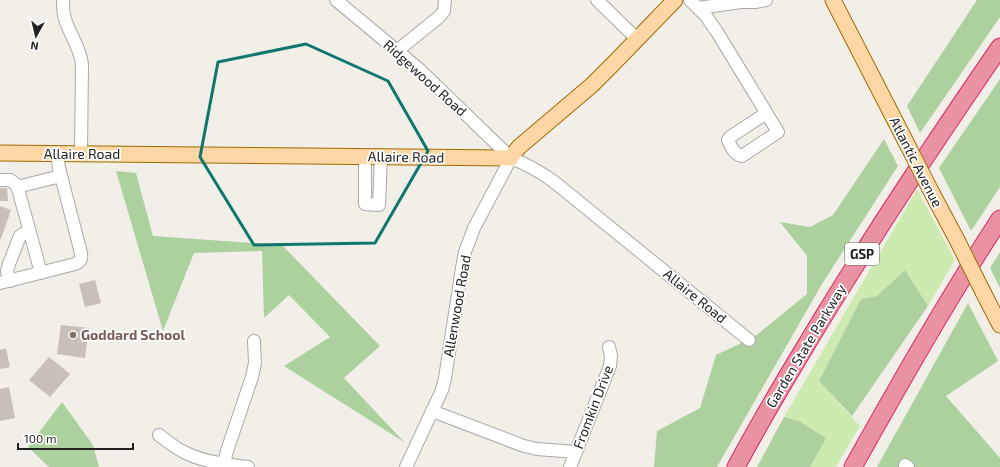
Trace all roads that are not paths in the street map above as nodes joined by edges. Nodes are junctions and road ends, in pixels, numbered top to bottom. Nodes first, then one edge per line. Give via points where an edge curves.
1 (63, 0) edge
2 (336, 0) edge
3 (445, 0) edge
4 (597, 0) edge
5 (675, 0) edge
6 (766, 0) edge
7 (833, 0) edge
8 (694, 4) edge
9 (637, 39) junction
10 (1000, 47) edge
11 (397, 51) junction
12 (765, 110) dead end
13 (0, 153) edge
14 (81, 153) junction
15 (57, 154) junction
16 (365, 157) junction
17 (381, 157) junction
18 (511, 158) junction
19 (61, 176) junction
20 (9, 182) edge
21 (1000, 219) edge
22 (29, 230) junction
23 (41, 273) junction
24 (5, 282) edge
25 (1000, 325) edge
26 (749, 340) dead end
27 (254, 341) dead end
28 (609, 347) dead end
29 (432, 411) junction
30 (159, 435) dead end
31 (576, 452) junction
32 (224, 463) junction
33 (248, 467) edge
34 (406, 467) edge
35 (570, 467) edge
36 (736, 467) edge
37 (853, 467) edge

1 - 14 street via 65,17 82,64
2 - 11 street, Ridgewood Road
3 - 11 street via 444,11 439,17
4 - 9 street
5 - 9 main road, Allenwood Road
6 - 8 street
7 - 25 main road, Atlantic Avenue, bridge
8 - 12 street via 717,32
9 - 18 main road, Allenwood Road via 592,85 519,147
10 - 36 highway, Garden State Parkway / GSP via 838,291
11 - 18 street, Ridgewood Road
13 - 15 main road, Allaire Road
14 - 15 main road, Allaire Road
14 - 16 main road, Allaire Road
15 - 19 street
16 - 17 main road, Allaire Road
16 - 17 street via 365,204 379,205
17 - 18 main road, Allaire Road
18 - 26 street, Allaire Road via 523,162 554,182
18 - 29 street, Allenwood Road via 474,228 465,252 445,378
19 - 20 street
19 - 23 street via 81,260
20 - 22 street
21 - 37 highway via 941,313
22 - 23 street
22 - 24 street via 20,236
23 - 24 street
27 - 32 street via 255,363 252,377
28 - 31 street, Fromkin Drive via 612,356 610,366
29 - 31 street via 524,446
29 - 34 street, Allenwood Road
30 - 32 street via 181,451 208,461
31 - 35 street, Fromkin Drive
32 - 33 street

